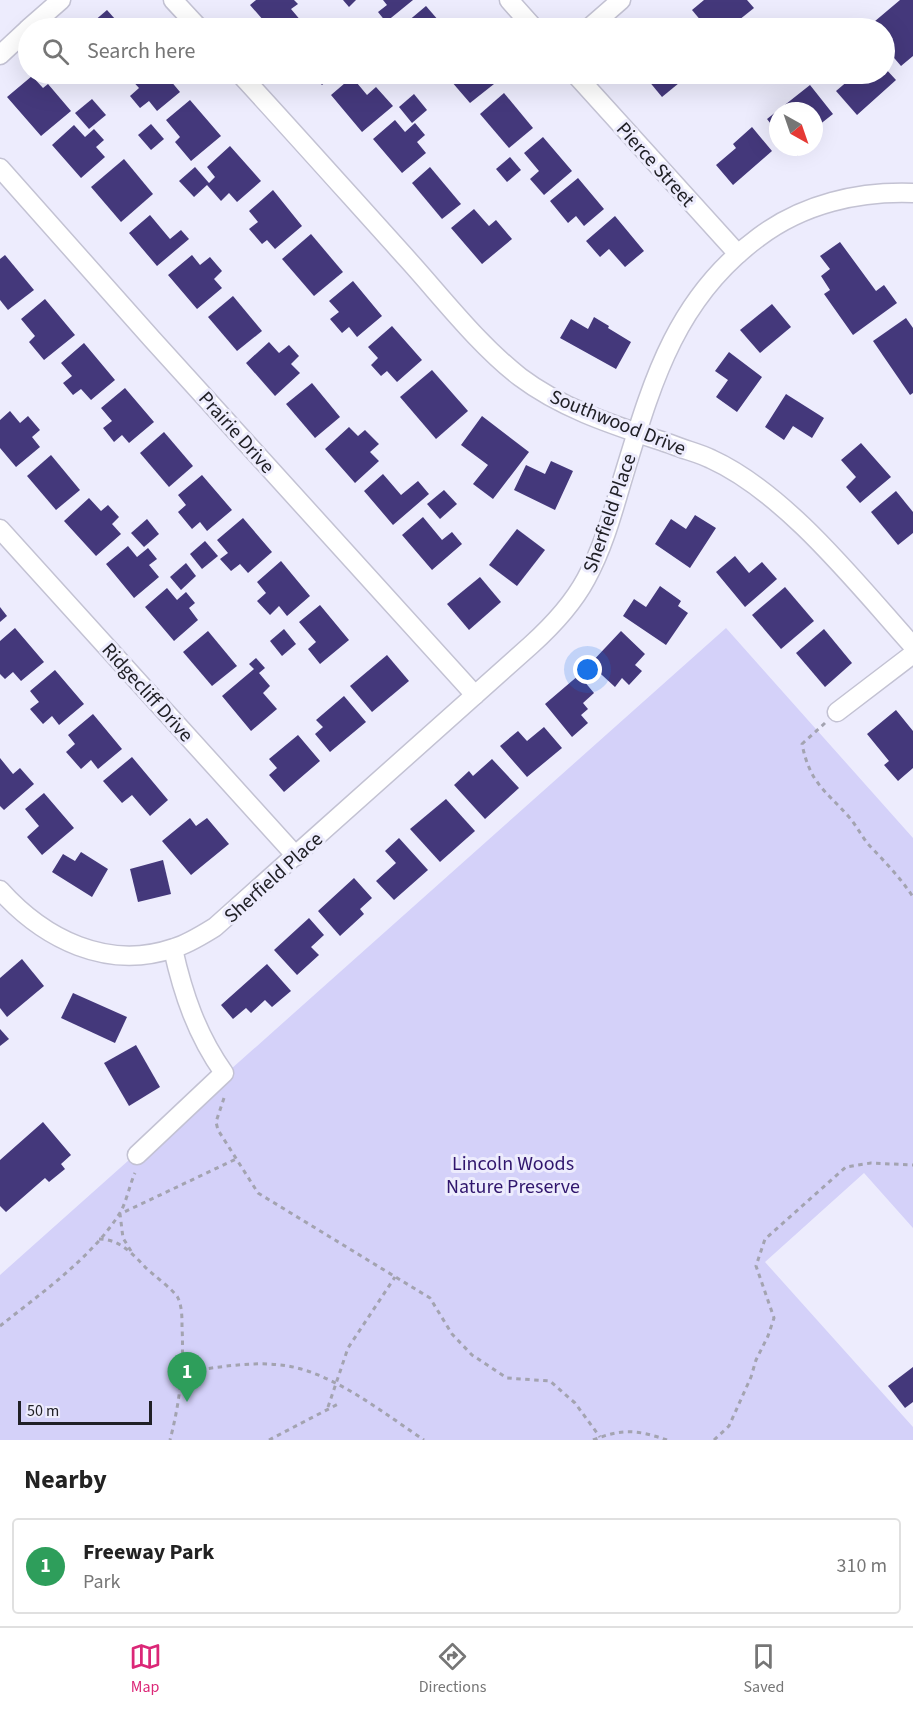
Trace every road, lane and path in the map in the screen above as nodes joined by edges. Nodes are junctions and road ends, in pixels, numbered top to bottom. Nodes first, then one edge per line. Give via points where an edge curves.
1 (61, 0) edge
2 (173, 0) edge
3 (509, 0) edge
4 (621, 0) edge
5 (41, 18) edge
6 (190, 18) edge
7 (525, 18) edge
8 (600, 18) edge
9 (18, 39) edge
10 (0, 55) edge
11 (249, 84) edge
12 (584, 84) edge
13 (0, 168) edge
14 (913, 193) edge
15 (738, 254) junction
16 (637, 433) junction
17 (0, 529) edge
18 (913, 646) edge
19 (913, 654) edge
20 (475, 695) junction
21 (837, 711) joint
22 (296, 856) junction
23 (913, 897) edge
24 (3, 898) edge
25 (173, 949) junction
26 (221, 1077) junction
27 (137, 1155) joint
28 (236, 1159) junction
29 (913, 1165) edge
30 (120, 1214) junction
31 (99, 1239) junction
32 (131, 1252) junction
33 (395, 1277) junction
34 (0, 1326) edge
35 (182, 1372) junction
36 (335, 1383) junction
37 (340, 1403) dead end
38 (328, 1407) junction
39 (600, 1437) junction
40 (170, 1440) edge
41 (269, 1440) edge
42 (424, 1440) edge
43 (593, 1440) edge
44 (667, 1440) edge
45 (714, 1440) edge

1 - 5 street
2 - 6 street
3 - 7 street
4 - 8 street
9 - 10 street
11 - 16 street, Southwood Drive via 498,357 527,382 563,404
12 - 15 street, Pierce Street
13 - 20 street, Prairie Drive
14 - 15 street, Sherfield Place via 874,193 832,202 774,227
15 - 16 street, Sherfield Place via 713,278 680,324
16 - 18 street, Southwood Drive via 711,459 776,502 832,556
16 - 20 street, Sherfield Place via 606,536 573,601 550,628
17 - 22 street, Ridgecliff Drive
19 - 21 street
20 - 22 street, Sherfield Place
21 - 23 path via 802,744 806,761 817,784
22 - 25 street, Sherfield Place via 215,927
24 - 25 street, Sherfield Place via 42,929 86,948 118,955
25 - 26 street via 192,1014
26 - 27 street
26 - 28 path via 224,1095 216,1122
27 - 30 path via 140,1161
28 - 30 path
28 - 33 path via 258,1193
29 - 45 path via 871,1163 846,1167 765,1239 756,1266 774,1317 729,1426
30 - 31 path
30 - 32 path via 123,1238
31 - 32 path via 120,1244
31 - 34 path via 71,1269
32 - 35 path via 178,1297 182,1311
33 - 36 path via 348,1348
33 - 39 path via 430,1298 452,1334 472,1355 507,1378 550,1381 575,1403
35 - 36 path via 248,1364 288,1366
35 - 40 path
36 - 38 path
36 - 42 path
37 - 38 path
38 - 41 path
39 - 43 path
39 - 44 path via 622,1430

